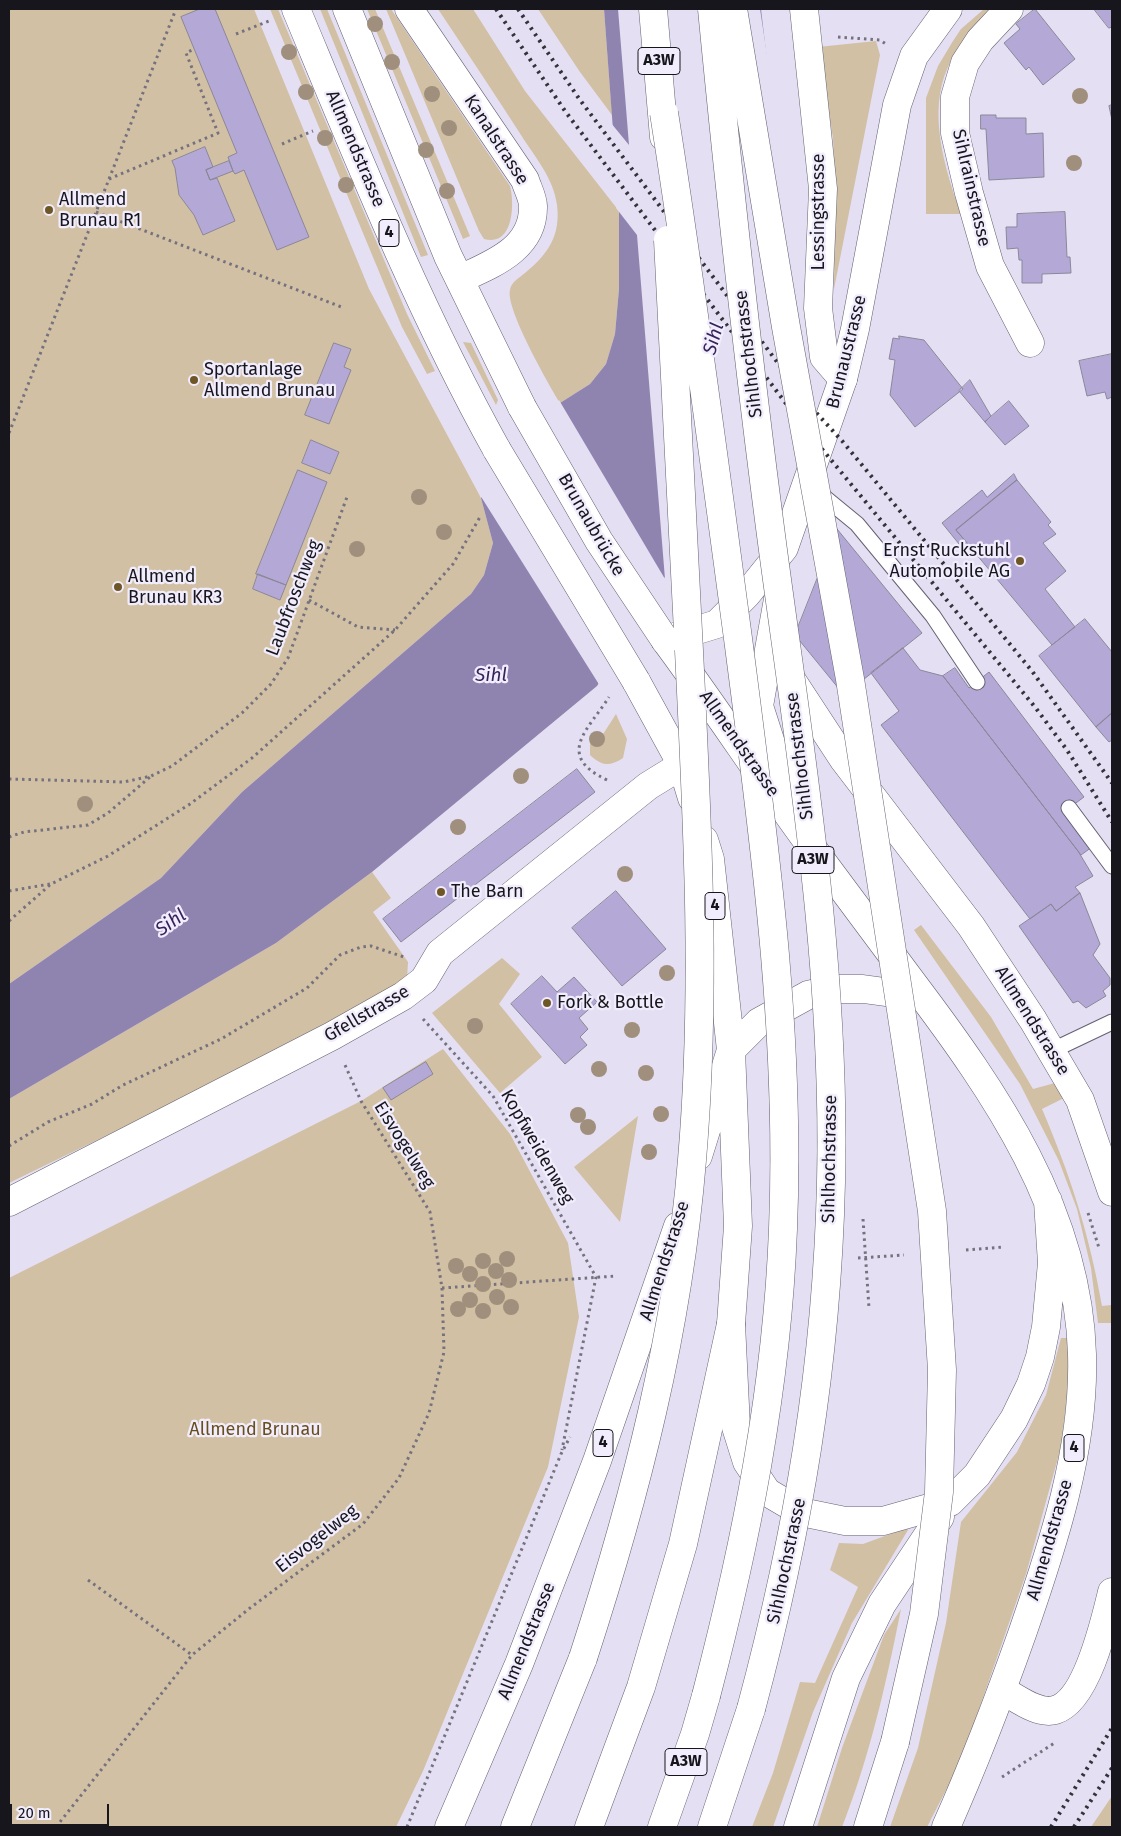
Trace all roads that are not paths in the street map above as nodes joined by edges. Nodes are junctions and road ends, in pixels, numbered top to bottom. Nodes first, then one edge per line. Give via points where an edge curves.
1 (296, 9) edge
2 (347, 9) edge
3 (409, 9) edge
4 (653, 9) edge
5 (712, 9) edge
6 (733, 9) edge
7 (804, 9) edge
8 (948, 9) edge
9 (1008, 9) edge
10 (664, 113) junction
11 (460, 279) junction
12 (1030, 343) dead end
13 (843, 379) junction
14 (807, 479) junction
15 (784, 548) junction
16 (665, 640) junction
17 (769, 644) junction
18 (976, 682) dead end
19 (682, 765) junction
20 (1069, 808) dead end
21 (798, 829) junction
22 (1112, 866) edge
23 (924, 997) junction
24 (1112, 1022) edge
25 (731, 1050) junction
26 (1051, 1051) junction
27 (1112, 1192) edge
28 (1048, 1200) junction
29 (9, 1202) edge
30 (731, 1324) junction
31 (950, 1502) junction
32 (1112, 1592) edge
33 (1002, 1690) junction
34 (449, 1827) edge
35 (515, 1827) edge
36 (589, 1827) edge
37 (662, 1827) edge
38 (712, 1827) edge
39 (798, 1827) edge
40 (868, 1827) edge
41 (946, 1827) edge

1 - 19 main road, Allmendstrasse / 4, bridge via 392,240 471,404 636,681
2 - 11 main road, 4
3 - 11 main road, Kanalstrasse via 525,180 533,206 528,228 515,249
4 - 10 main road, A3W
5 - 38 main road, Sihlhochstrasse / A3W, bridge via 731,207 820,913 831,1089 832,1180 828,1274 817,1387 794,1536 751,1709
6 - 40 main road, bridge via 786,327 849,671 932,1212 942,1370 939,1492 924,1614 896,1742
7 - 13 main road, Lessingstrasse via 823,188 818,308 824,357
8 - 13 main road, Brunaustrasse via 914,56 897,105
9 - 12 main road, Sihlrainstrasse via 980,40 965,63 955,97 955,133 990,266
10 - 35 main road, bridge via 698,849 699,1017 692,1160 677,1284 653,1414 619,1544 583,1658
10 - 37 main road, A3W, bridge via 697,326 759,801 777,968 785,1142 777,1319 768,1405 754,1487 706,1696
11 - 16 main road, Brunaubrücke / 4, bridge via 522,407 599,541
13 - 14 main road, Brunaustrasse
14 - 15 main road, Brunaustrasse
14 - 18 lane via 823,498 857,524 933,616
15 - 16 main road, Brunaustrasse via 747,594 716,624
15 - 17 main road
16 - 21 main road, Allmendstrasse / 4
17 - 21 main road via 759,706
17 - 26 main road, Allmendstrasse via 844,760 971,926
19 - 25 main road, Allmendstrasse / 4 via 710,859
19 - 29 main road, Gfellstrasse via 648,786 440,953 424,980 403,996 332,1036
20 - 22 lane
21 - 23 main road, Allmendstrasse / 4
23 - 25 main road via 863,989 834,989 808,995 758,1022
23 - 28 main road, Allmendstrasse / 4 via 983,1078 1022,1143
24 - 26 lane
25 - 30 main road via 738,1226
25 - 34 main road, Allmendstrasse / 4 via 677,1231 597,1460 519,1664
26 - 27 main road, Allmendstrasse via 1080,1100
28 - 31 main road via 1052,1263 1040,1357 1014,1419 976,1475
28 - 33 main road, Allmendstrasse / 4 via 1072,1274 1078,1307 1081,1395 1067,1485 1051,1548
30 - 31 main road via 736,1427 747,1462 767,1492 801,1512 862,1522 883,1521
30 - 36 main road via 683,1544 641,1687
31 - 39 main road via 882,1604 853,1664 829,1726
32 - 33 main road via 1086,1674 1071,1699 1055,1710 1045,1710
33 - 41 main road, Allmendstrasse / 4

